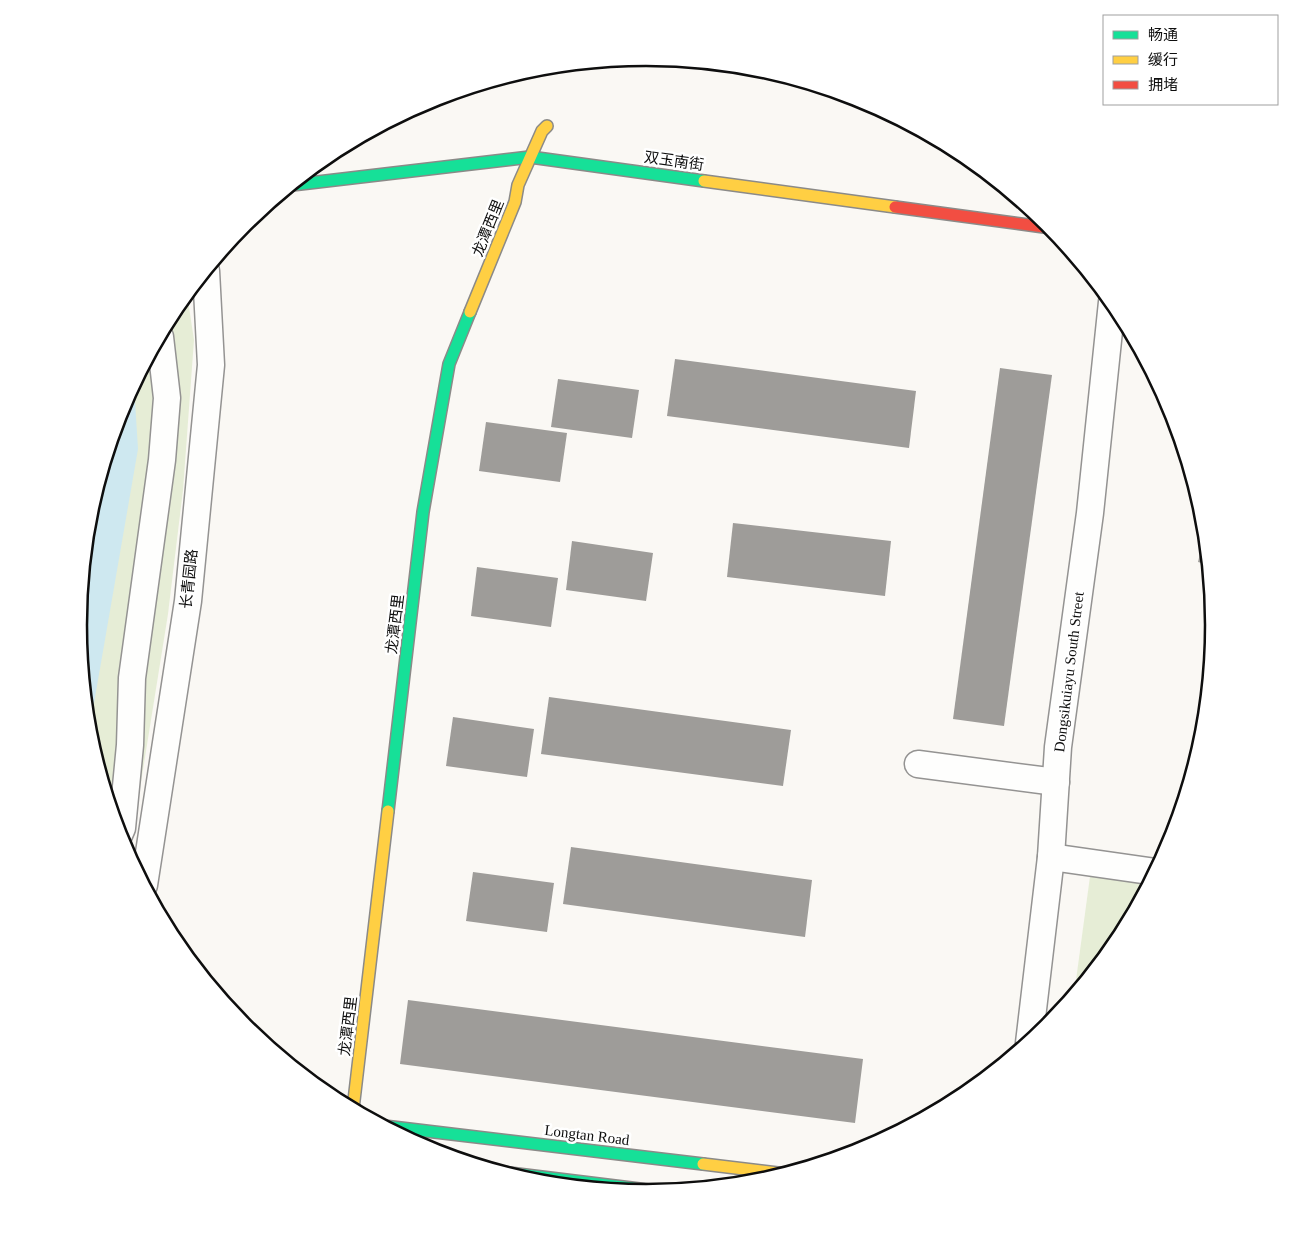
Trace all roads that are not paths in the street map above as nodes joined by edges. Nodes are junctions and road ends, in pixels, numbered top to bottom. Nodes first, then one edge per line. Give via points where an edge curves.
1 (547, 126) dead end
2 (530, 157) junction
3 (304, 183) edge
4 (1038, 226) edge
5 (206, 281) edge
6 (1111, 315) edge
7 (161, 347) edge
8 (918, 764) dead end
9 (1056, 782) junction
10 (123, 820) edge
11 (1051, 857) junction
12 (1149, 871) edge
13 (146, 874) edge
14 (1030, 1032) edge
15 (354, 1102) edge
16 (401, 1128) edge
17 (766, 1172) edge

1 - 2 street, 龙潭西里
2 - 3 street, 双玉南街
2 - 4 street, 双玉南街
2 - 15 street, 龙潭西里 via 449,364 423,512
5 - 13 street, 长青园路 via 211,365 188,601
6 - 9 street, Dongsikuiayu South Street via 1090,513
7 - 10 street via 167,398 162,460 132,678
8 - 9 street
9 - 11 street, Dongsikuiayu South Street
11 - 12 street
11 - 14 street, Dongsikuiayu South Street
16 - 17 street, Longtan Road

